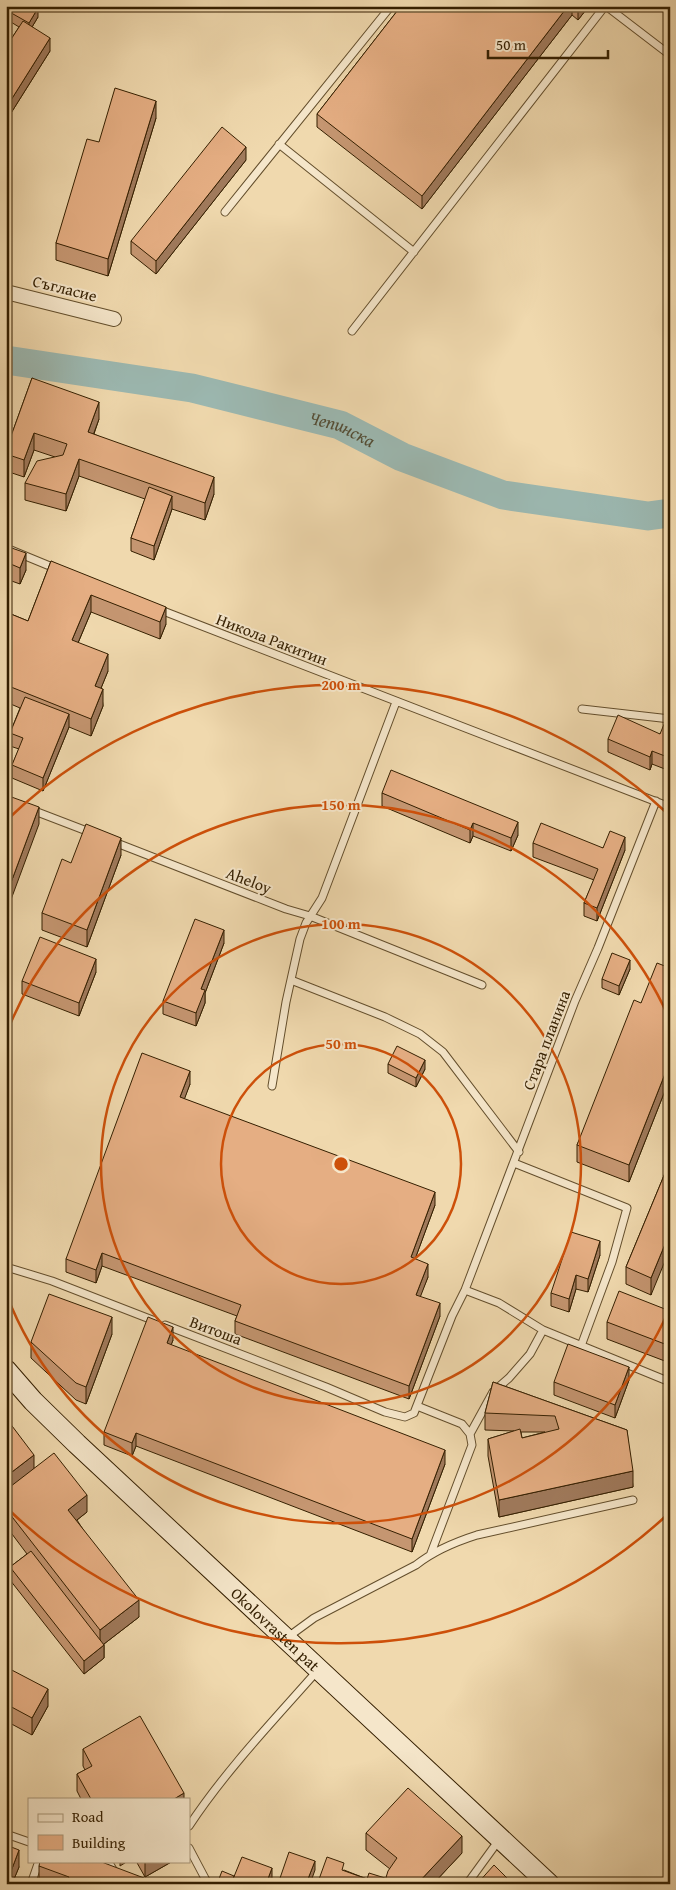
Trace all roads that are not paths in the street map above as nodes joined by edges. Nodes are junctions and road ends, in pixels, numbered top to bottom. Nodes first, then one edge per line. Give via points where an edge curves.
1 (391, 6) edge
2 (605, 6) edge
3 (670, 55) edge
4 (279, 144) junction
5 (225, 212) dead end
6 (414, 252) junction
7 (6, 292) edge
8 (114, 319) dead end
9 (352, 331) dead end
10 (6, 548) edge
11 (61, 570) edge
12 (152, 606) edge
13 (396, 702) junction
14 (582, 709) dead end
15 (670, 719) edge
16 (656, 801) junction
17 (25, 807) edge
18 (670, 807) edge
19 (100, 836) edge
20 (109, 840) edge
21 (310, 916) junction
22 (291, 980) junction
23 (482, 985) dead end
24 (272, 1086) dead end
25 (519, 1152) junction
26 (514, 1163) junction
27 (6, 1267) edge
28 (465, 1290) junction
29 (543, 1330) junction
30 (581, 1346) junction
31 (6, 1370) edge
32 (670, 1382) edge
33 (416, 1409) junction
34 (470, 1434) junction
35 (633, 1500) dead end
36 (431, 1553) junction
37 (286, 1638) junction
38 (319, 1670) junction
39 (190, 1824) edge
40 (6, 1834) edge
41 (500, 1838) junction
42 (28, 1842) edge
43 (190, 1850) edge
44 (39, 1862) edge
45 (109, 1862) edge
46 (123, 1878) edge
47 (31, 1884) edge
48 (208, 1884) edge
49 (467, 1884) edge
50 (549, 1884) edge

1 - 4 lane
2 - 3 lane
2 - 6 lane
4 - 5 lane
4 - 6 lane
6 - 9 lane
7 - 8 street, Съгласие
10 - 11 lane
12 - 13 lane, Никола Ракитин
13 - 16 lane, Никола Ракитин
13 - 21 lane via 322,898
14 - 15 lane
16 - 18 lane, Никола Ракитин
16 - 25 lane, Стара планина via 575,1001
17 - 19 lane
20 - 21 lane, Aheloy
21 - 22 lane via 300,940
21 - 23 lane, Aheloy
22 - 24 lane
22 - 25 lane via 420,1034 443,1052
25 - 26 lane, Стара планина
26 - 28 lane, Стара планина
26 - 30 lane via 628,1208
27 - 33 lane, Витоша via 52,1281 385,1412 405,1417
28 - 29 lane via 499,1303
28 - 33 lane, Стара планина
29 - 30 lane
29 - 34 lane via 530,1354 493,1392
30 - 32 lane
31 - 37 street, Okolovrasten pat via 76,1444
33 - 34 lane via 462,1424
34 - 36 lane via 472,1445
35 - 36 lane via 477,1535
36 - 37 lane via 416,1565 314,1618
37 - 38 street, Okolovrasten pat
38 - 39 lane via 243,1756
38 - 41 street, Okolovrasten pat
40 - 42 lane
41 - 49 lane
41 - 50 street, Okolovrasten pat
43 - 48 lane
44 - 47 lane
45 - 46 lane via 116,1874

